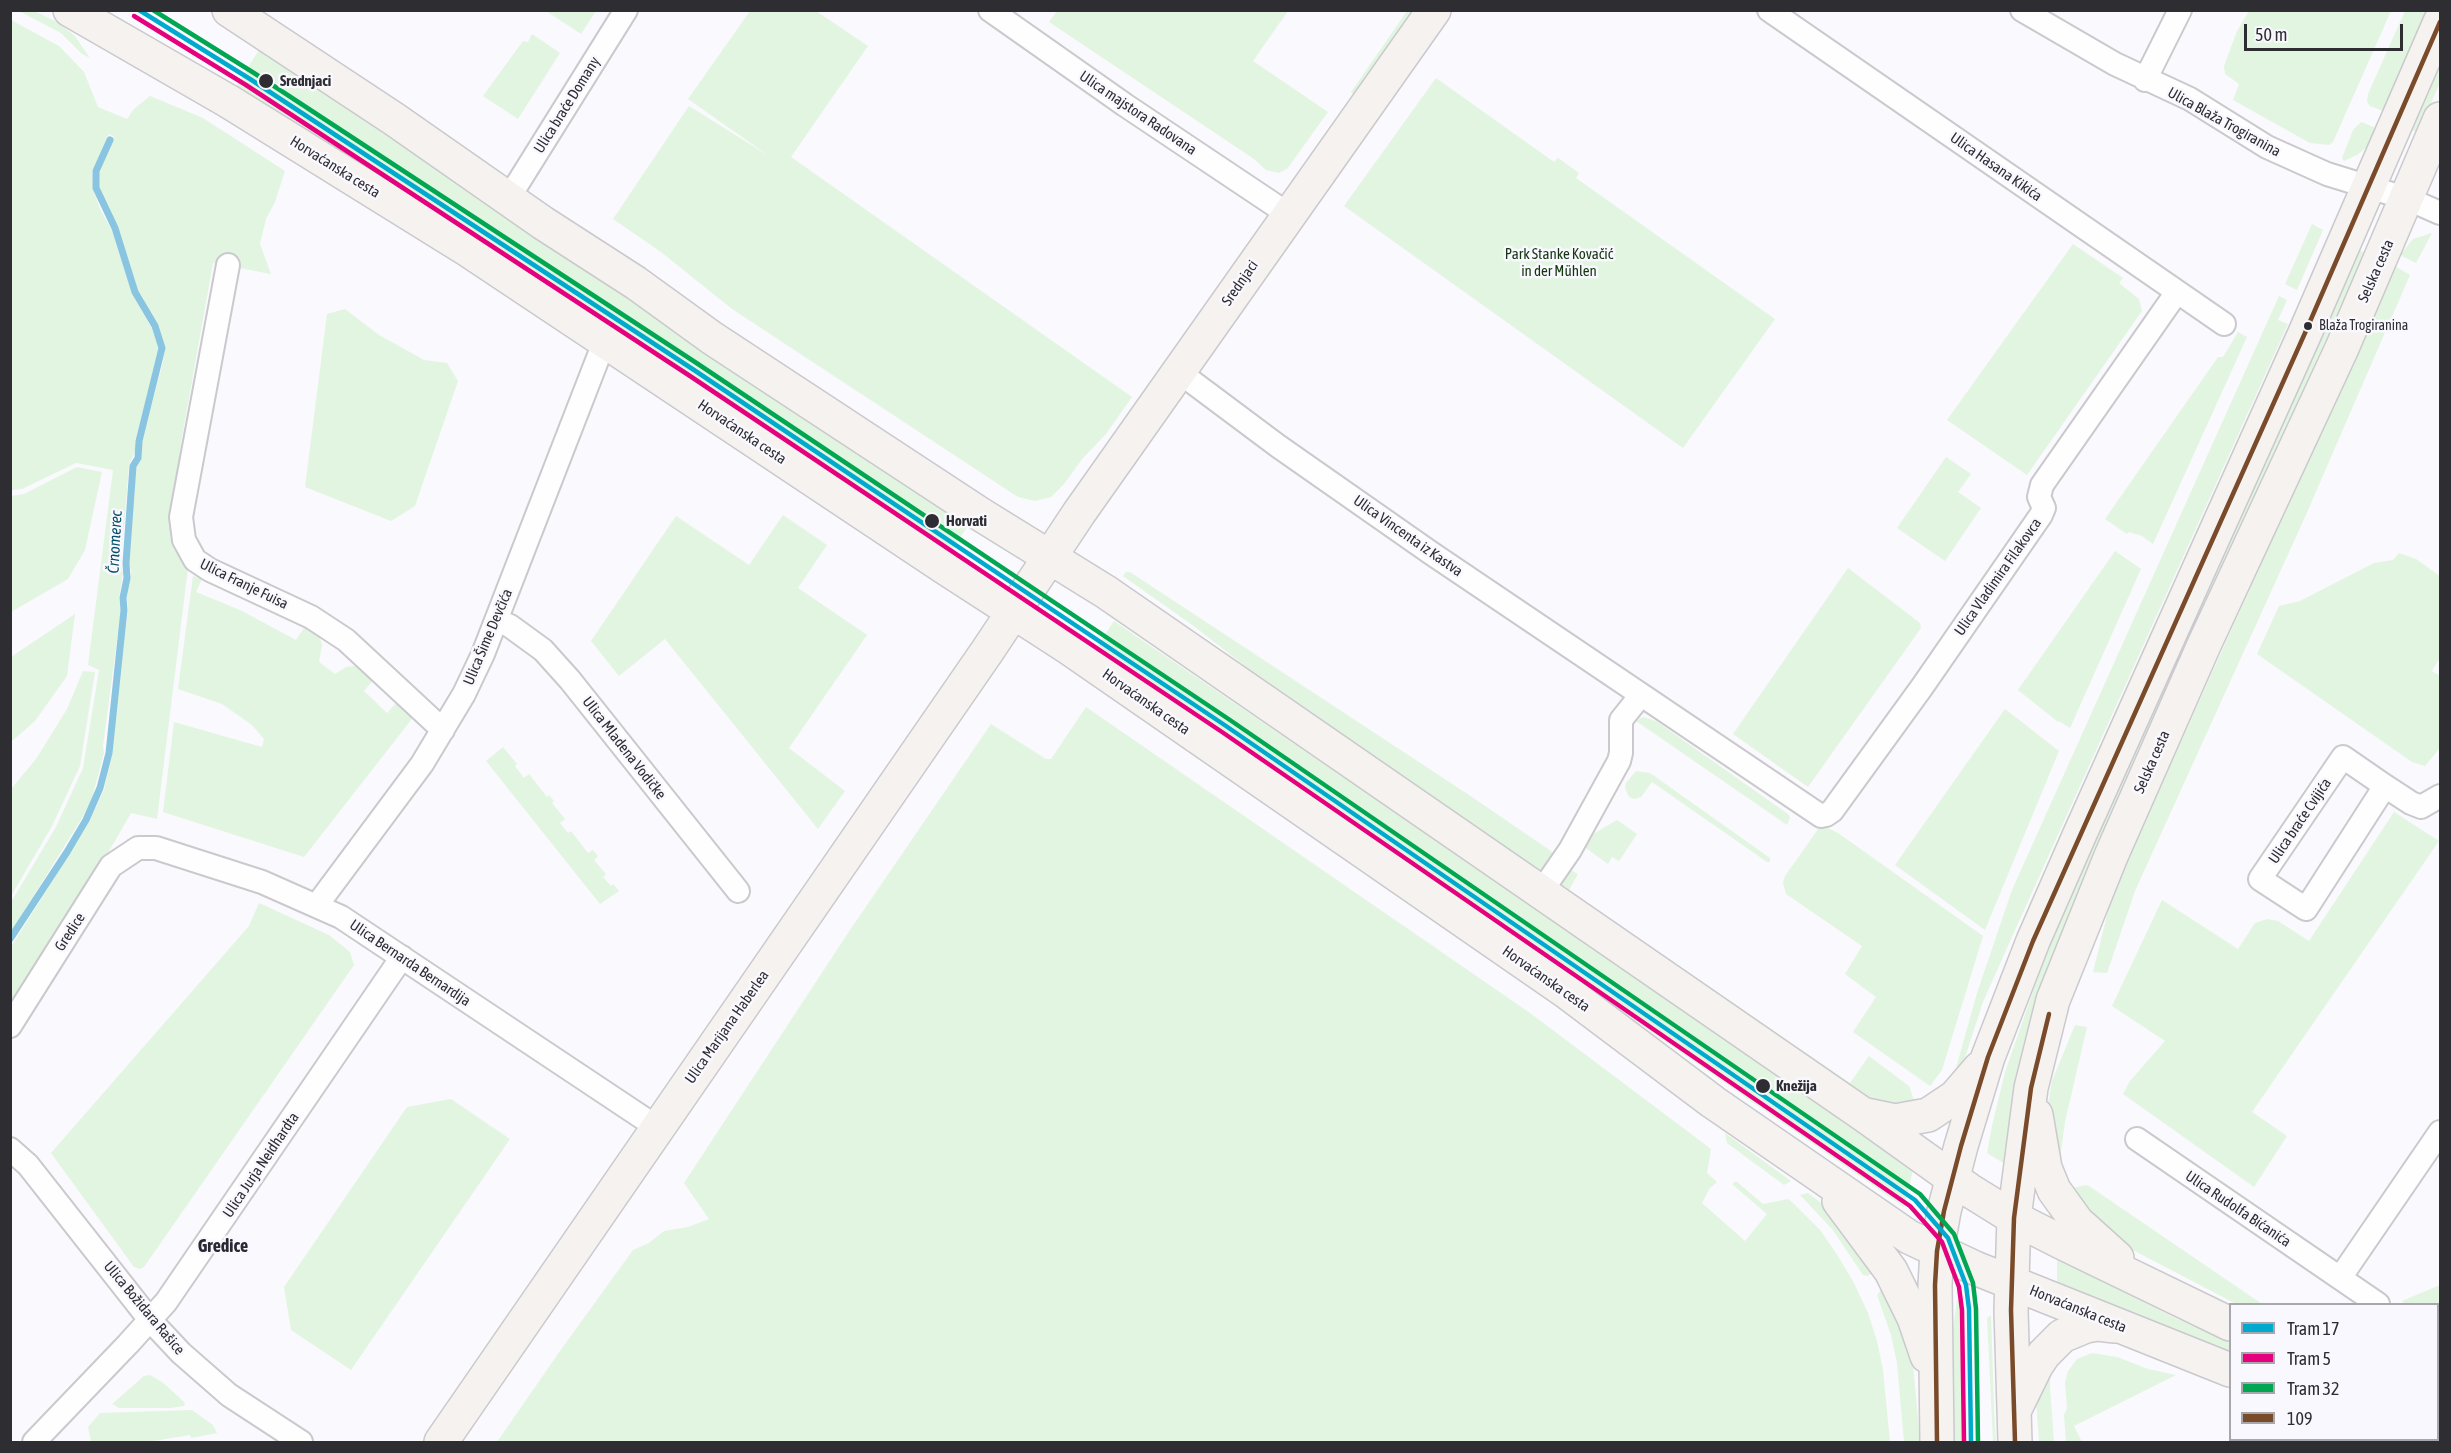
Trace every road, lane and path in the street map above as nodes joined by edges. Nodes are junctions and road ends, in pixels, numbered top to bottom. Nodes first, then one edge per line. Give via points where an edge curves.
1 (70, 10) edge
2 (229, 10) edge
3 (626, 10) edge
4 (990, 10) edge
5 (1434, 10) edge
6 (1769, 10) edge
7 (2022, 10) edge
8 (2180, 10) edge
9 (2440, 22) edge
10 (2145, 80) junction
11 (2440, 119) edge
12 (2369, 186) junction
13 (508, 199) junction
14 (2408, 199) junction
15 (2440, 213) edge
16 (1288, 214) junction
17 (228, 265) dead end
18 (2177, 292) junction
19 (2224, 324) dead end
20 (605, 340) junction
21 (1179, 372) junction
22 (1049, 557) junction
23 (1013, 612) junction
24 (497, 620) junction
25 (1641, 695) junction
26 (443, 730) junction
27 (2385, 786) junction
28 (2440, 796) edge
29 (1813, 812) joint
30 (138, 848) joint
31 (738, 891) dead end
32 (1541, 892) junction
33 (316, 905) junction
34 (402, 957) junction
35 (10, 1026) edge
36 (1988, 1057) junction
37 (2031, 1088) junction
38 (1864, 1115) junction
39 (658, 1128) junction
40 (2440, 1132) edge
41 (2137, 1139) dead end
42 (10, 1149) edge
43 (1815, 1172) junction
44 (1953, 1178) junction
45 (2013, 1218) junction
46 (1937, 1251) junction
47 (2340, 1278) junction
48 (2011, 1282) junction
49 (2156, 1288) junction
50 (2375, 1303) edge
51 (150, 1320) junction
52 (2229, 1324) edge
53 (2127, 1329) junction
54 (2229, 1370) edge
55 (1936, 1384) junction
56 (2014, 1430) edge
57 (34, 1443) edge
58 (301, 1443) edge
59 (441, 1443) edge
60 (1937, 1443) edge

1 - 20 street, Horvaćanska cesta via 267,125
2 - 13 street
3 - 13 street, Ulica braće Domany
4 - 16 street, Ulica majstora Radovana
5 - 16 street, Srednjaci
6 - 18 street, Ulica Hasana Kikića
7 - 10 street, Ulica Blaža Trogiranina
8 - 10 street
9 - 12 street
10 - 12 street, Ulica Blaža Trogiranina via 2190,99 2267,147 2327,174
11 - 14 street, Selska cesta
12 - 14 street, Ulica Blaža Trogiranina
12 - 36 street via 2079,836
13 - 22 street via 712,338
14 - 15 street
14 - 37 street, Selska cesta via 2107,866 2053,1000
16 - 21 street, Srednjaci
17 - 26 street, Ulica Franje Fuisa via 181,517 184,540 195,560 311,617 346,640
18 - 19 street, Ulica Hasana Kikića
18 - 29 street, Ulica Vladimira Filakovca via 2042,485 2039,497 2043,512 1922,687 1832,811 1821,816
20 - 23 street, Horvaćanska cesta
20 - 24 street, Ulica Šime Devčića
21 - 22 street, Srednjaci
21 - 25 street, Ulica Vincenta iz Kastva via 1382,519
22 - 23 street, Ulica Marijana Haberlea
22 - 32 street via 1106,592
23 - 39 street, Ulica Marijana Haberlea
23 - 43 street, Horvaćanska cesta via 1568,993
24 - 26 street, Ulica Šime Devčića
24 - 31 street, Ulica Mladena Vodičke via 543,650 570,680
25 - 29 street, Ulica Vincenta iz Kastva
25 - 32 street via 1621,720 1621,753 1602,795
26 - 33 street, Ulica Šime Devčića
27 - 27 street, Ulica braće Cvijića via 2306,909 2260,879 2343,757
27 - 28 street, Ulica braće Cvijića via 2421,807
30 - 33 street, Ulica Bernarda Bernardija via 167,851 262,882
30 - 35 street, Gredice via 111,866
32 - 38 street
33 - 34 street, Ulica Bernarda Bernardija via 341,916
34 - 39 street, Ulica Bernarda Bernardija
34 - 51 street, Ulica Jurja Neidhardta via 215,1233
36 - 38 street via 1955,1097 1928,1115 1895,1121
36 - 44 street
37 - 45 street, Selska cesta
37 - 49 street via 2045,1168 2063,1205 2100,1244
38 - 44 street
39 - 59 street, Ulica Marijana Haberlea
40 - 47 street
41 - 47 street, Ulica Rudolfa Bićanića
42 - 51 street, Ulica Božidara Rašice via 28,1165
43 - 46 street, Horvaćanska cesta via 1902,1232
43 - 55 street via 1891,1271 1914,1318
44 - 45 street
44 - 46 street
45 - 48 street, Selska cesta
45 - 49 street
46 - 48 street, Horvaćanska cesta
46 - 55 street
47 - 50 street, Ulica Rudolfa Bićanića
48 - 53 street, Horvaćanska cesta
48 - 56 street, Selska cesta
49 - 52 street
51 - 57 street, Ulica Jurja Neidhardta
51 - 58 street, Ulica Božidara Rašice via 208,1378
53 - 54 street, Horvaćanska cesta
53 - 56 street via 2098,1324 2062,1336 2044,1354 2018,1399
55 - 60 street

